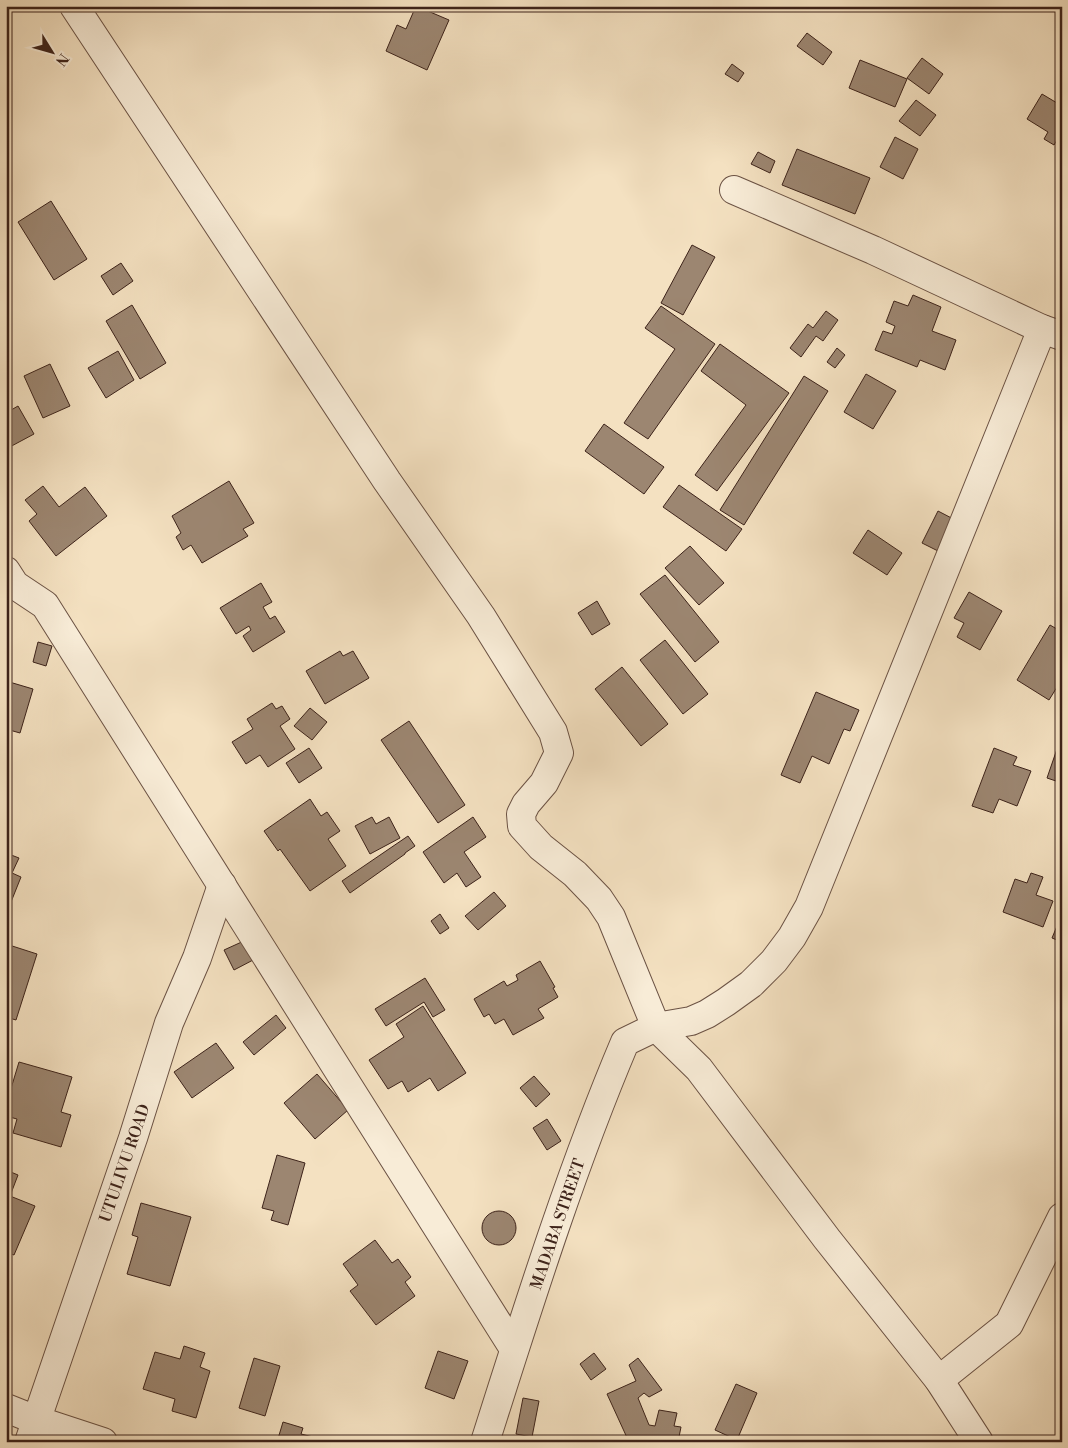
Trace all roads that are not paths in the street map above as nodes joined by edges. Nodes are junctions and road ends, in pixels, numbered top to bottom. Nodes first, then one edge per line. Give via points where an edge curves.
1 (74, 6) edge
2 (734, 190) dead end
3 (1052, 333) edge
4 (6, 572) edge
5 (222, 885) junction
6 (656, 1027) junction
7 (1062, 1218) edge
8 (514, 1349) junction
9 (939, 1380) junction
10 (6, 1408) edge
11 (32, 1431) edge
12 (103, 1442) edge
13 (485, 1442) edge
14 (979, 1442) edge

1 - 6 street via 481,616 554,732 558,753 544,783 521,814 522,826 599,899 614,926
2 - 3 street
3 - 6 street, MADABA STREET via 809,907 792,937 774,962 751,984 708,1014 691,1021
4 - 5 street via 15,585 45,605
5 - 8 street
5 - 11 street, UTULIVU ROAD via 169,1023
6 - 8 street, MADABA STREET via 625,1042 581,1153
6 - 9 street via 699,1069 827,1239
7 - 9 street via 1009,1324
8 - 13 street, MADABA STREET
9 - 14 street
10 - 11 street
11 - 12 street

